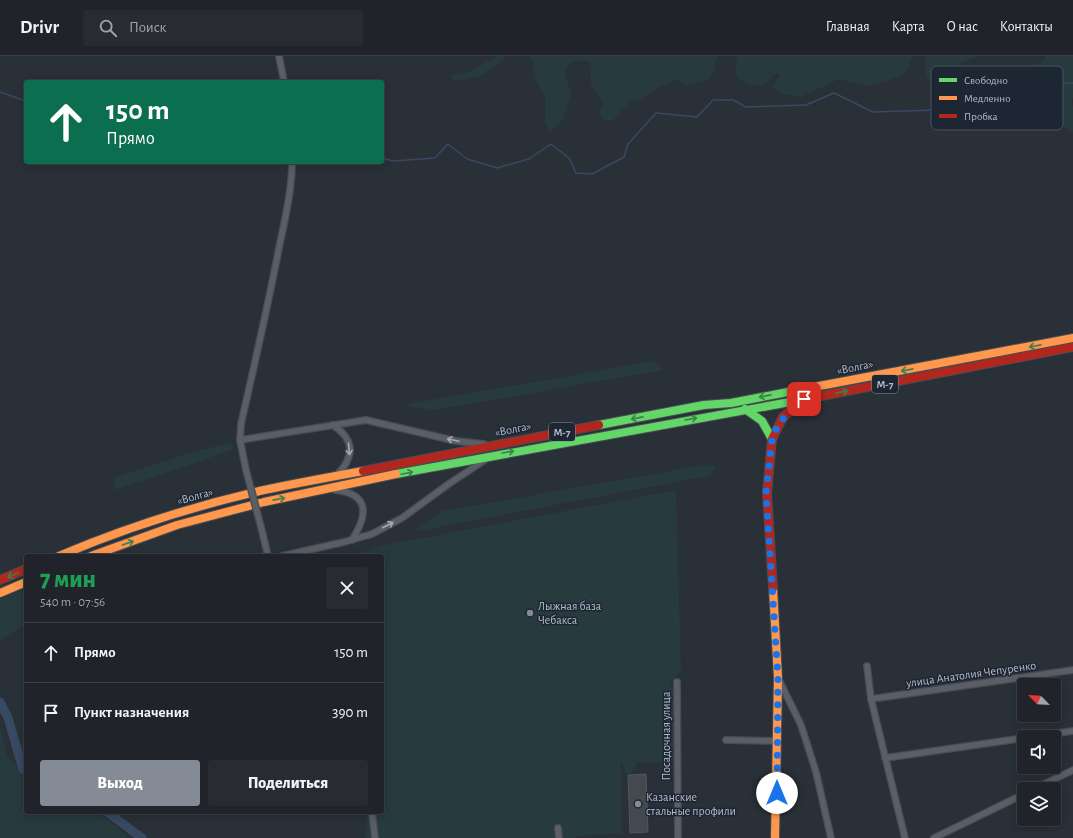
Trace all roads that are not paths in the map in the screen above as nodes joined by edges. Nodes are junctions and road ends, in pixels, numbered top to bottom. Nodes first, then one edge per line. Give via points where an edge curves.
1 (280, 56) edge
2 (284, 80) edge
3 (292, 164) edge
4 (1073, 338) edge
5 (1073, 347) edge
6 (804, 399) junction
7 (745, 409) junction
8 (333, 425) junction
9 (772, 439) junction
10 (240, 440) junction
11 (492, 445) junction
12 (493, 455) junction
13 (337, 476) junction
14 (331, 489) junction
15 (352, 540) junction
16 (64, 554) edge
17 (97, 554) edge
18 (268, 554) edge
19 (291, 554) edge
20 (24, 570) edge
21 (0, 580) edge
22 (24, 583) edge
23 (0, 593) edge
24 (867, 666) dead end
25 (1073, 670) edge
26 (778, 678) junction
27 (677, 682) dead end
28 (871, 699) junction
29 (1073, 731) edge
30 (1061, 733) edge
31 (1017, 739) edge
32 (726, 740) dead end
33 (777, 741) junction
34 (885, 758) junction
35 (1073, 770) edge
36 (1048, 782) edge
37 (1017, 797) edge
38 (372, 814) edge
39 (558, 828) dead end
40 (375, 838) edge
41 (559, 838) edge
42 (678, 838) edge
43 (775, 838) edge
44 (831, 838) edge
45 (905, 838) edge
46 (934, 838) edge

1 - 2 street
3 - 10 street via 291,186 241,424
4 -> 11 main road, «Волга» / М-7
6 -> 5 main road, «Волга» / М-7
6 - 7 main road, «Волга» / М-7
6 - 9 main road via 783,417
7 - 9 main road via 764,421
12 -> 7 main road, «Волга» / М-7
8 - 10 street
11 -> 8 street via 456,441 366,420
8 -> 13 street via 344,432 350,446 348,460
9 - 26 main road via 766,493
10 - 18 street, bridge
11 - 13 main road, «Волга» / М-7
14 -> 12 main road, «Волга» / М-7
15 -> 12 street via 372,534 402,518
13 - 16 main road, «Волга» / М-7 via 264,490 173,514
14 - 15 street via 348,492 362,505 364,515 361,526
17 -> 14 main road, «Волга» / М-7 via 177,525 264,502
15 - 19 street
20 -> 21 main road
22 - 23 main road
24 - 28 street
25 - 28 street, улица Анатолия Чепуренко
26 - 33 main road
26 - 44 street via 801,725 816,772
27 - 42 street, Посадочная улица
28 - 34 street
29 - 30 street
31 - 34 street
32 - 33 street
33 - 43 main road
34 - 45 street
35 - 36 street
37 - 46 street
38 - 40 street
39 - 41 street

